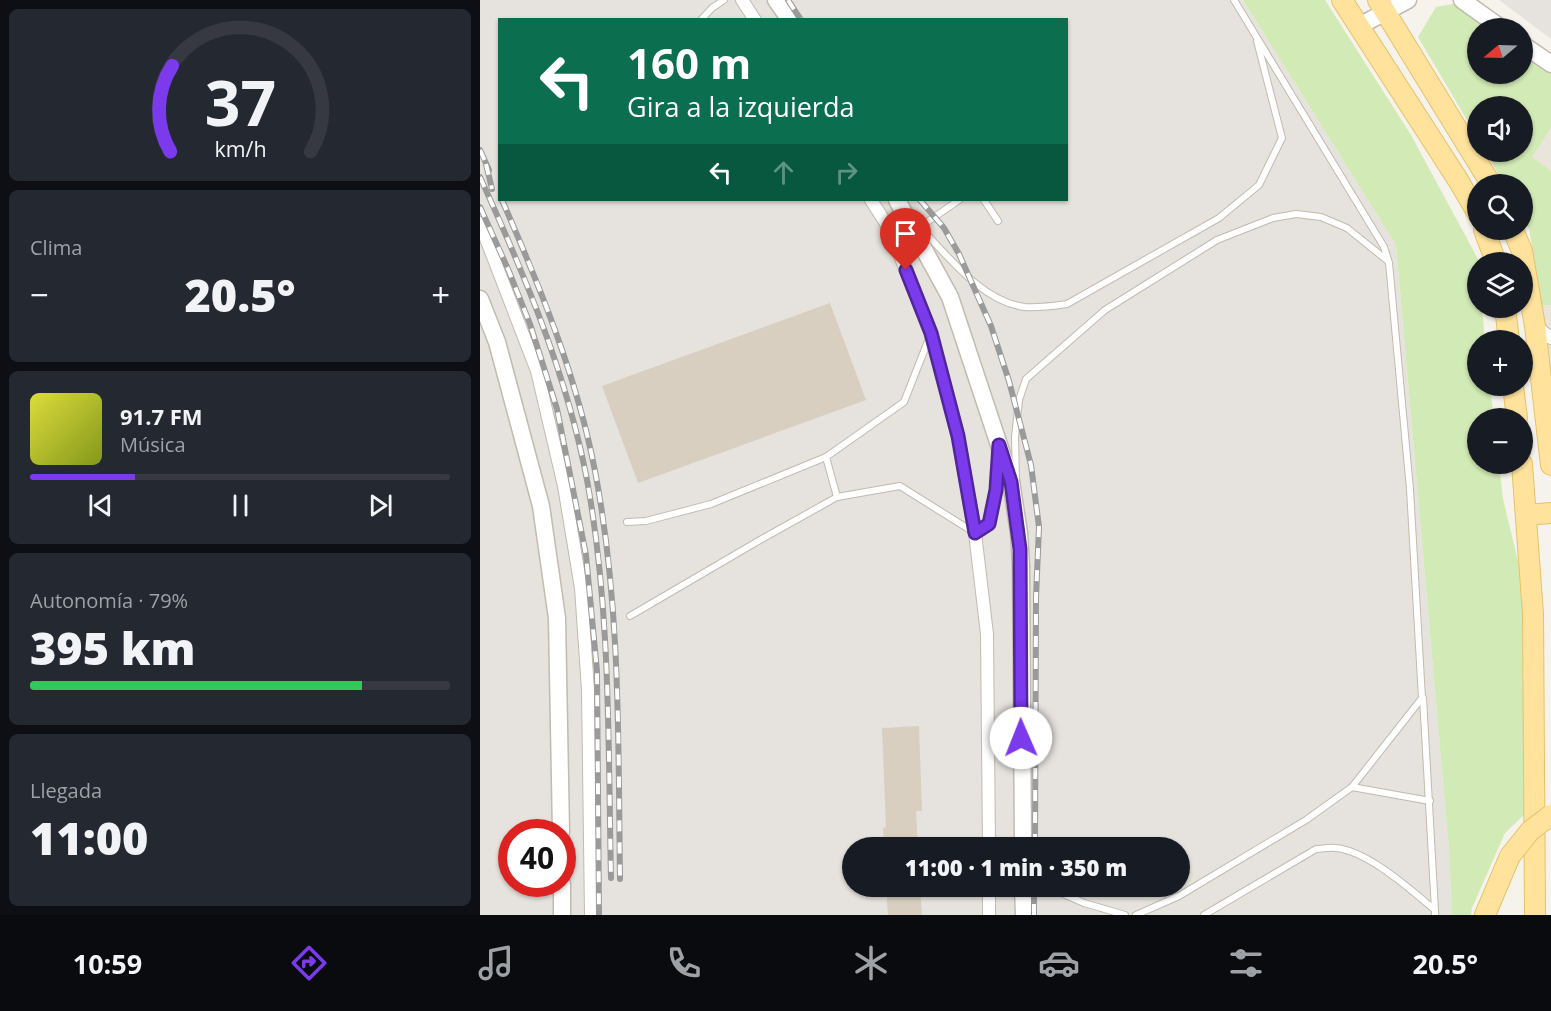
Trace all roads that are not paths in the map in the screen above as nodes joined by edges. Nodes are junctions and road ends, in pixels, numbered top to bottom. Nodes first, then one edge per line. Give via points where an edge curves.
1 (724, 0) edge
2 (742, 0) edge
3 (776, 0) edge
4 (1234, 0) edge
5 (1342, 0) edge
6 (1408, 0) edge
7 (1462, 0) edge
8 (1381, 6) edge
9 (703, 18) edge
10 (754, 18) edge
11 (789, 18) edge
12 (1487, 18) edge
13 (1359, 26) junction
14 (1256, 35) junction
15 (1533, 52) edge
16 (1551, 64) edge
17 (1485, 174) edge
18 (1467, 195) edge
19 (872, 201) edge
20 (958, 201) edge
21 (985, 201) edge
22 (899, 204) edge
23 (998, 221) dead end
24 (480, 223) edge
25 (920, 227) junction
26 (1517, 240) edge
27 (1389, 263) junction
28 (480, 299) edge
29 (1532, 318) edge
30 (1543, 332) edge
31 (931, 333) junction
32 (999, 445) junction
33 (826, 458) junction
34 (1551, 465) edge
35 (1523, 474) edge
36 (837, 497) junction
37 (1551, 513) edge
38 (1527, 514) junction
39 (627, 522) dead end
40 (1018, 532) junction
41 (975, 533) junction
42 (630, 616) dead end
43 (1422, 698) junction
44 (1352, 787) junction
45 (1430, 801) junction
46 (1551, 815) edge
47 (561, 819) edge
48 (988, 837) edge
49 (1023, 837) edge
50 (562, 897) edge
51 (989, 897) edge
52 (1023, 897) edge
53 (1070, 897) edge
54 (1435, 913) edge
55 (562, 915) edge
56 (591, 915) edge
57 (989, 915) edge
58 (1024, 915) edge
59 (1125, 915) edge
60 (1136, 915) edge
61 (1204, 915) edge
62 (1485, 915) edge
63 (1535, 915) edge

1 - 9 lane
2 - 10 street
3 - 11 street
4 - 14 lane
5 - 13 main road
6 - 8 street
7 - 12 street
8 - 13 street
8 - 17 main road
13 - 18 main road
14 - 25 lane via 1282,138 1259,185 1219,218 1067,304 1046,307 1024,307 985,291
14 - 27 lane via 1384,247
15 - 16 street
19 - 31 street via 889,228
20 - 25 lane
21 - 23 lane
22 - 25 lane
22 - 32 street via 950,297
24 - 56 street via 537,370 564,486 579,577 588,690
26 - 30 main road
27 - 40 lane via 1347,228 1322,217 1296,214 1273,218 1217,240 1105,310 1026,379 1015,437
27 - 43 lane via 1410,489
28 - 47 street via 497,342 541,507 556,618
29 - 30 street
30 - 34 main road
31 - 33 lane via 904,402
31 - 41 street via 958,436
32 - 40 street via 1011,482
32 - 41 lane via 989,524
33 - 36 lane
33 - 39 lane via 711,504 646,521
35 - 38 main road
36 - 41 lane via 900,486
36 - 42 lane
37 - 38 main road
38 - 63 main road via 1533,615
40 - 49 street
41 - 48 street via 987,634
43 - 44 lane
43 - 45 lane
44 - 45 lane
44 - 60 lane via 1306,820 1179,896
45 - 54 lane
46 - 62 main road, bridge via 1530,831 1510,856
50 - 55 street
51 - 57 street
52 - 58 street
53 - 59 lane
54 - 61 lane via 1398,878 1359,855 1336,848 1316,849

